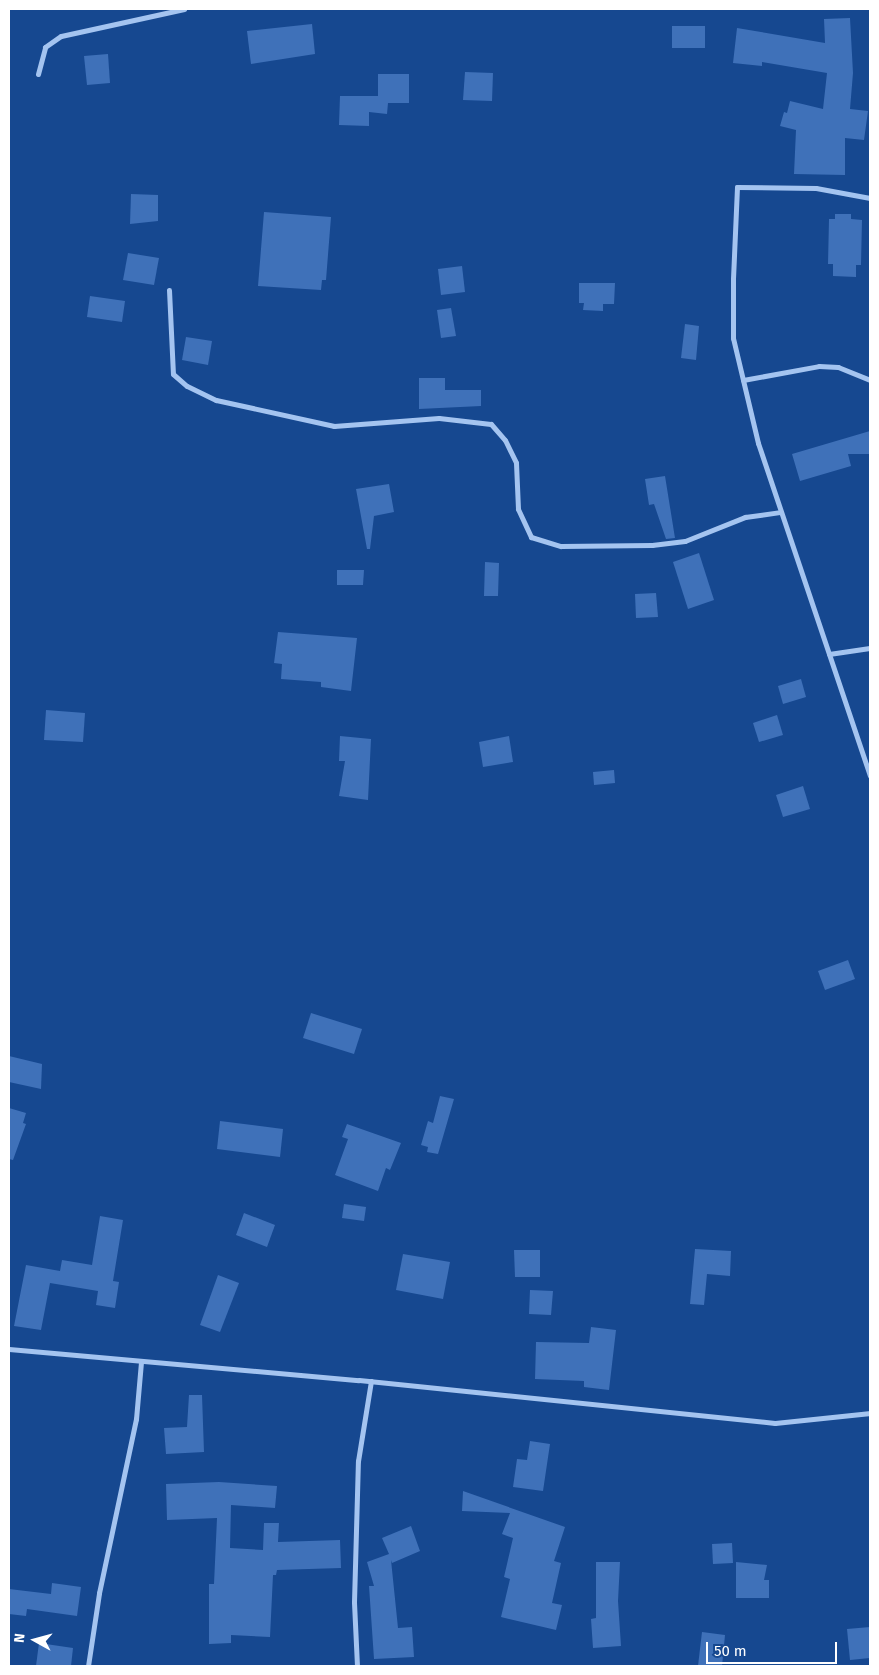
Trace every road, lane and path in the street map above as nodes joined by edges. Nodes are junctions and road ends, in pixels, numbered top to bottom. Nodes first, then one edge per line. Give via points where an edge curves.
1 (184, 9) edge
2 (38, 74) dead end
3 (870, 198) edge
4 (168, 290) dead end
5 (743, 380) junction
6 (870, 380) edge
7 (780, 512) junction
8 (870, 648) edge
9 (829, 654) junction
10 (870, 776) edge
11 (9, 1349) edge
12 (140, 1362) junction
13 (372, 1381) junction
14 (870, 1413) edge
15 (88, 1666) edge
16 (357, 1666) edge

1 - 2 street via 61,36 45,47
3 - 5 street via 816,188 737,187 733,338
4 - 7 street via 173,374 187,386 216,400 334,426 439,418 491,424 505,440 516,463 518,509 530,537 561,546 652,545 685,541 745,517
5 - 6 street via 819,366 838,367
5 - 7 street
7 - 9 street
8 - 9 street
9 - 10 street
11 - 12 street
12 - 13 street
12 - 15 street via 136,1419 99,1593
13 - 14 street via 775,1423
13 - 16 street via 358,1461 354,1602

